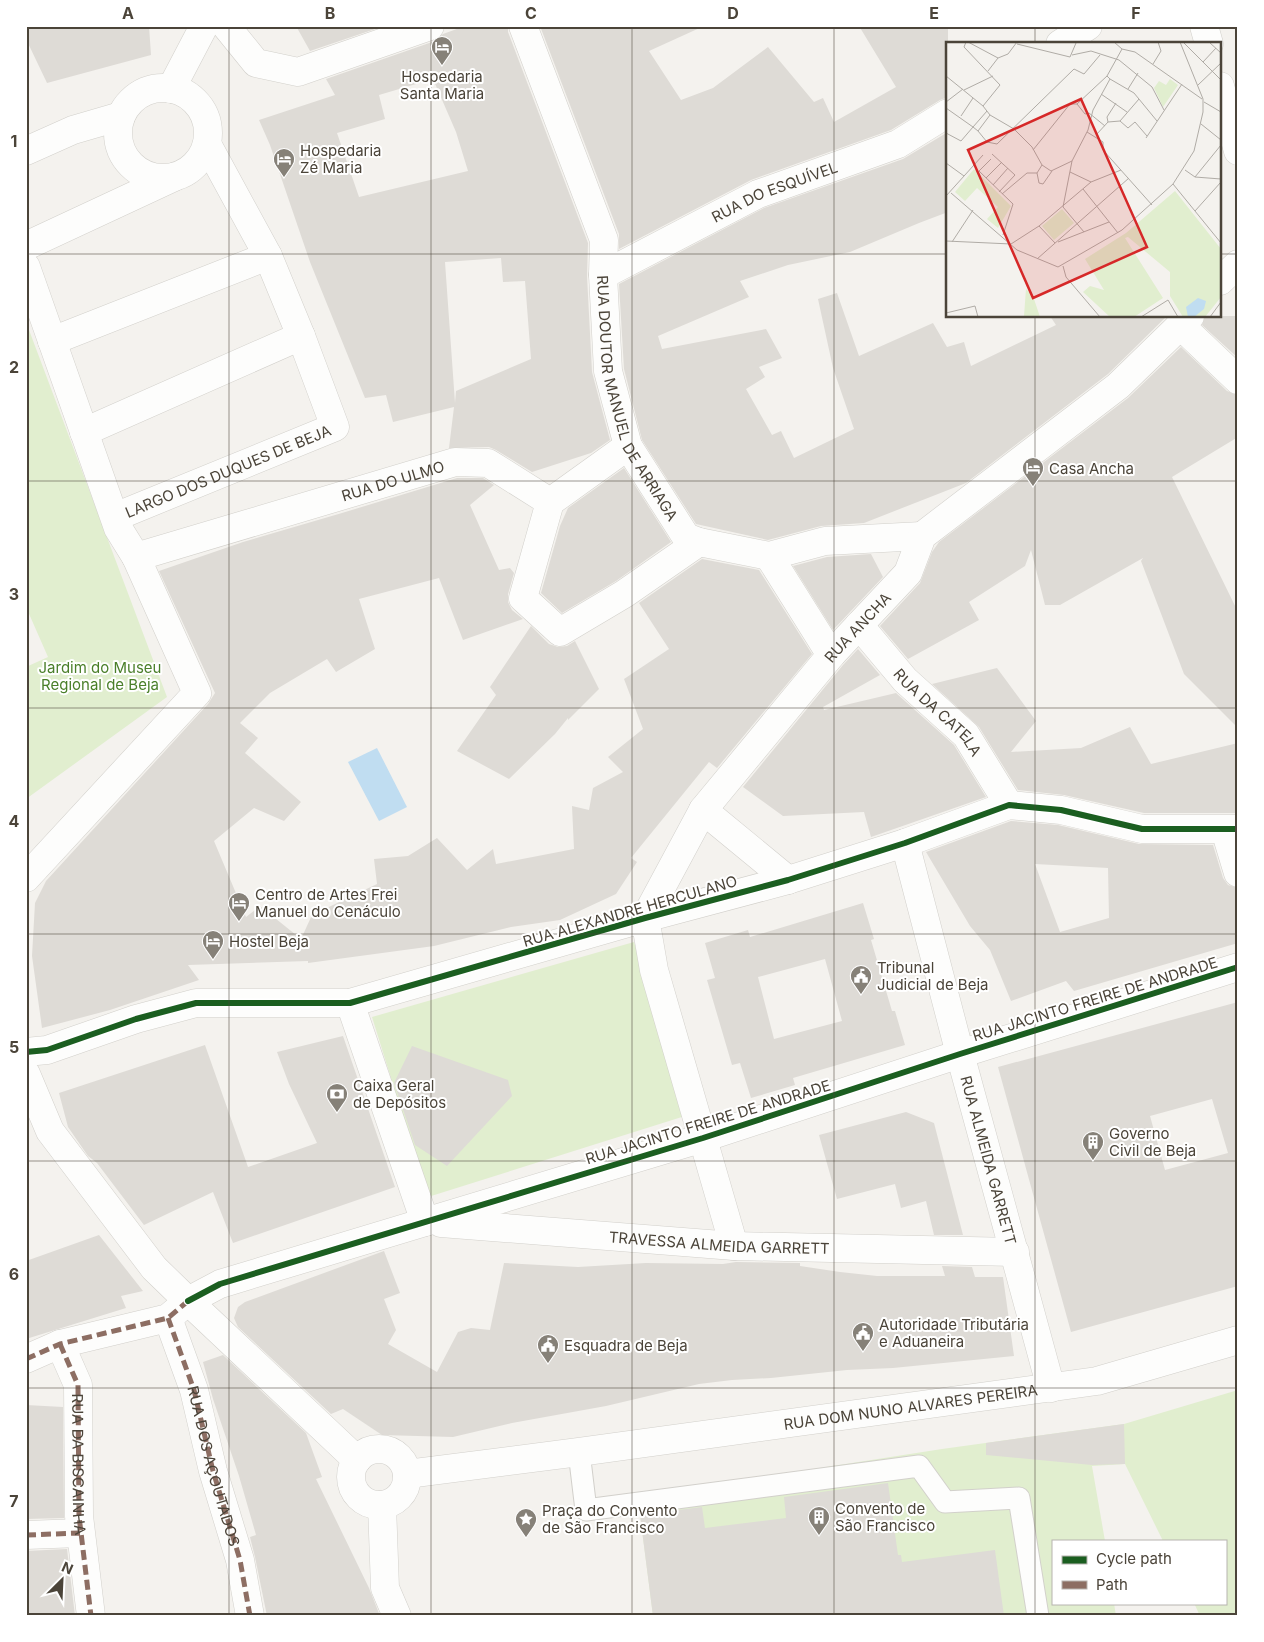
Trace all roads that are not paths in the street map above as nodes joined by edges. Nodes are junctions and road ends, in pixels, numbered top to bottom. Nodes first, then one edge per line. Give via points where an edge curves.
1 (204, 26) edge
2 (226, 26) edge
3 (430, 26) edge
4 (523, 26) edge
5 (1088, 26) edge
6 (1204, 26) edge
7 (1063, 42) edge
8 (1208, 42) edge
9 (171, 89) junction
10 (1222, 93) edge
11 (946, 114) edge
12 (121, 116) junction
13 (207, 144) junction
14 (26, 151) edge
15 (1238, 152) edge
16 (176, 176) junction
17 (26, 246) edge
18 (268, 256) junction
19 (1238, 264) edge
20 (26, 267) edge
21 (603, 275) junction
22 (1222, 278) edge
23 (1185, 320) edge
24 (301, 336) junction
25 (52, 341) junction
26 (1238, 380) edge
27 (84, 432) junction
28 (628, 446) junction
29 (550, 502) junction
30 (115, 517) junction
31 (922, 536) junction
32 (699, 542) junction
33 (769, 556) junction
34 (136, 557) junction
35 (859, 625) junction
36 (831, 655) junction
37 (1009, 805) junction
38 (703, 810) junction
39 (1232, 829) edge
40 (905, 843) junction
41 (1238, 873) edge
42 (26, 878) edge
43 (788, 880) junction
44 (645, 918) junction
45 (1238, 967) edge
46 (350, 1003) junction
47 (26, 1052) edge
48 (960, 1054) junction
49 (26, 1074) edge
50 (703, 1138) junction
51 (424, 1222) junction
52 (734, 1246) junction
53 (1015, 1252) junction
54 (178, 1309) junction
55 (1238, 1340) edge
56 (60, 1344) junction
57 (26, 1359) edge
58 (1051, 1388) junction
59 (579, 1452) junction
60 (357, 1460) junction
61 (406, 1474) junction
62 (382, 1505) junction
63 (80, 1533) junction
64 (26, 1535) edge
65 (91, 1616) edge
66 (250, 1616) edge
67 (397, 1616) edge
68 (1038, 1616) edge

1 - 9 street
2 - 3 street via 256,63 298,72
4 - 21 street, RUA DOUTOR MANUEL DE ARRIAGA via 604,240
5 - 7 street
6 - 8 street
9 - 12 street via 156,88 141,94
9 - 13 street, LARGO DOS DUQUES DE BEJA via 197,103 208,130
10 - 15 street
11 - 21 street, RUA DO ESQUÍVEL via 898,144 758,194
12 - 14 street via 73,130
12 - 16 street via 120,144 135,168 162,178
13 - 16 street via 190,169
13 - 18 street, LARGO DOS DUQUES DE BEJA
16 - 17 street
18 - 24 street, LARGO DOS DUQUES DE BEJA
18 - 25 street
19 - 22 street
20 - 25 street, LARGO DOS DUQUES DE BEJA
21 - 28 street, RUA DOUTOR MANUEL DE ARRIAGA via 608,371
23 - 26 street
23 - 31 street via 1118,386
24 - 27 street
24 - 30 street, LARGO DOS DUQUES DE BEJA via 335,427
25 - 27 street, LARGO DOS DUQUES DE BEJA
27 - 30 street, LARGO DOS DUQUES DE BEJA
28 - 29 street
28 - 32 street, RUA DOUTOR MANUEL DE ARRIAGA via 686,537
29 - 32 street via 523,598 560,632 624,594
29 - 34 street, RUA DO ULMO via 488,463 455,462
30 - 34 street
31 - 33 street, RUA DOUTOR MANUEL DE ARRIAGA via 825,541
31 - 35 street, RUA ANCHA via 908,573
32 - 33 street, RUA DOUTOR MANUEL DE ARRIAGA
33 - 36 street
34 - 42 street via 197,693
35 - 36 street, RUA ANCHA
35 - 37 street, RUA DA CATELA via 905,680 966,735
36 - 38 street, RUA ANCHA
37 - 39 street, RUA ALEXANDRE HERCULANO via 1061,810 1142,829
37 - 40 street, RUA ALEXANDRE HERCULANO
38 - 43 street
38 - 44 street, RUA ALEXANDRE HERCULANO
39 - 41 street
40 - 43 street, RUA ALEXANDRE HERCULANO
40 - 48 street, RUA ALMEIDA GARRETT
43 - 44 street, RUA ALEXANDRE HERCULANO
44 - 46 street, RUA ALEXANDRE HERCULANO
44 - 50 street via 654,970
45 - 48 street, RUA JACINTO FREIRE DE ANDRADE
46 - 47 street, RUA ALEXANDRE HERCULANO via 196,1003 136,1019 47,1050
46 - 51 street
48 - 50 street, RUA JACINTO FREIRE DE ANDRADE
48 - 53 street, RUA ALMEIDA GARRETT
49 - 54 street via 50,1131 154,1268
50 - 51 street, RUA JACINTO FREIRE DE ANDRADE
50 - 52 street
51 - 52 street, TRAVESSA ALMEIDA GARRETT
51 - 54 street, RUA JACINTO FREIRE DE ANDRADE via 220,1284
52 - 53 street, TRAVESSA ALMEIDA GARRETT
53 - 58 street, RUA ALMEIDA GARRETT
54 - 56 street, RUA JACINTO FREIRE DE ANDRADE
54 - 60 street
54 - 66 street, RUA DOS AÇOUTADOS via 213,1471 240,1560
55 - 58 street, RUA DOM NUNO ALVARES PEREIRA via 1097,1381
56 - 57 street, RUA JACINTO FREIRE DE ANDRADE
56 - 63 street, RUA DA BISCAINHA via 78,1385
58 - 59 street, RUA DOM NUNO ALVARES PEREIRA
59 - 61 street, RUA DOM NUNO ALVARES PEREIRA
59 - 68 lane via 586,1510 919,1466 945,1502 1019,1498
60 - 61 street via 373,1450 391,1452 399,1458
60 - 62 street via 352,1468 352,1486 364,1500
61 - 62 street via 403,1492 390,1503
62 - 67 street via 385,1588
63 - 64 street
63 - 65 street, RUA DA BISCAINHA

